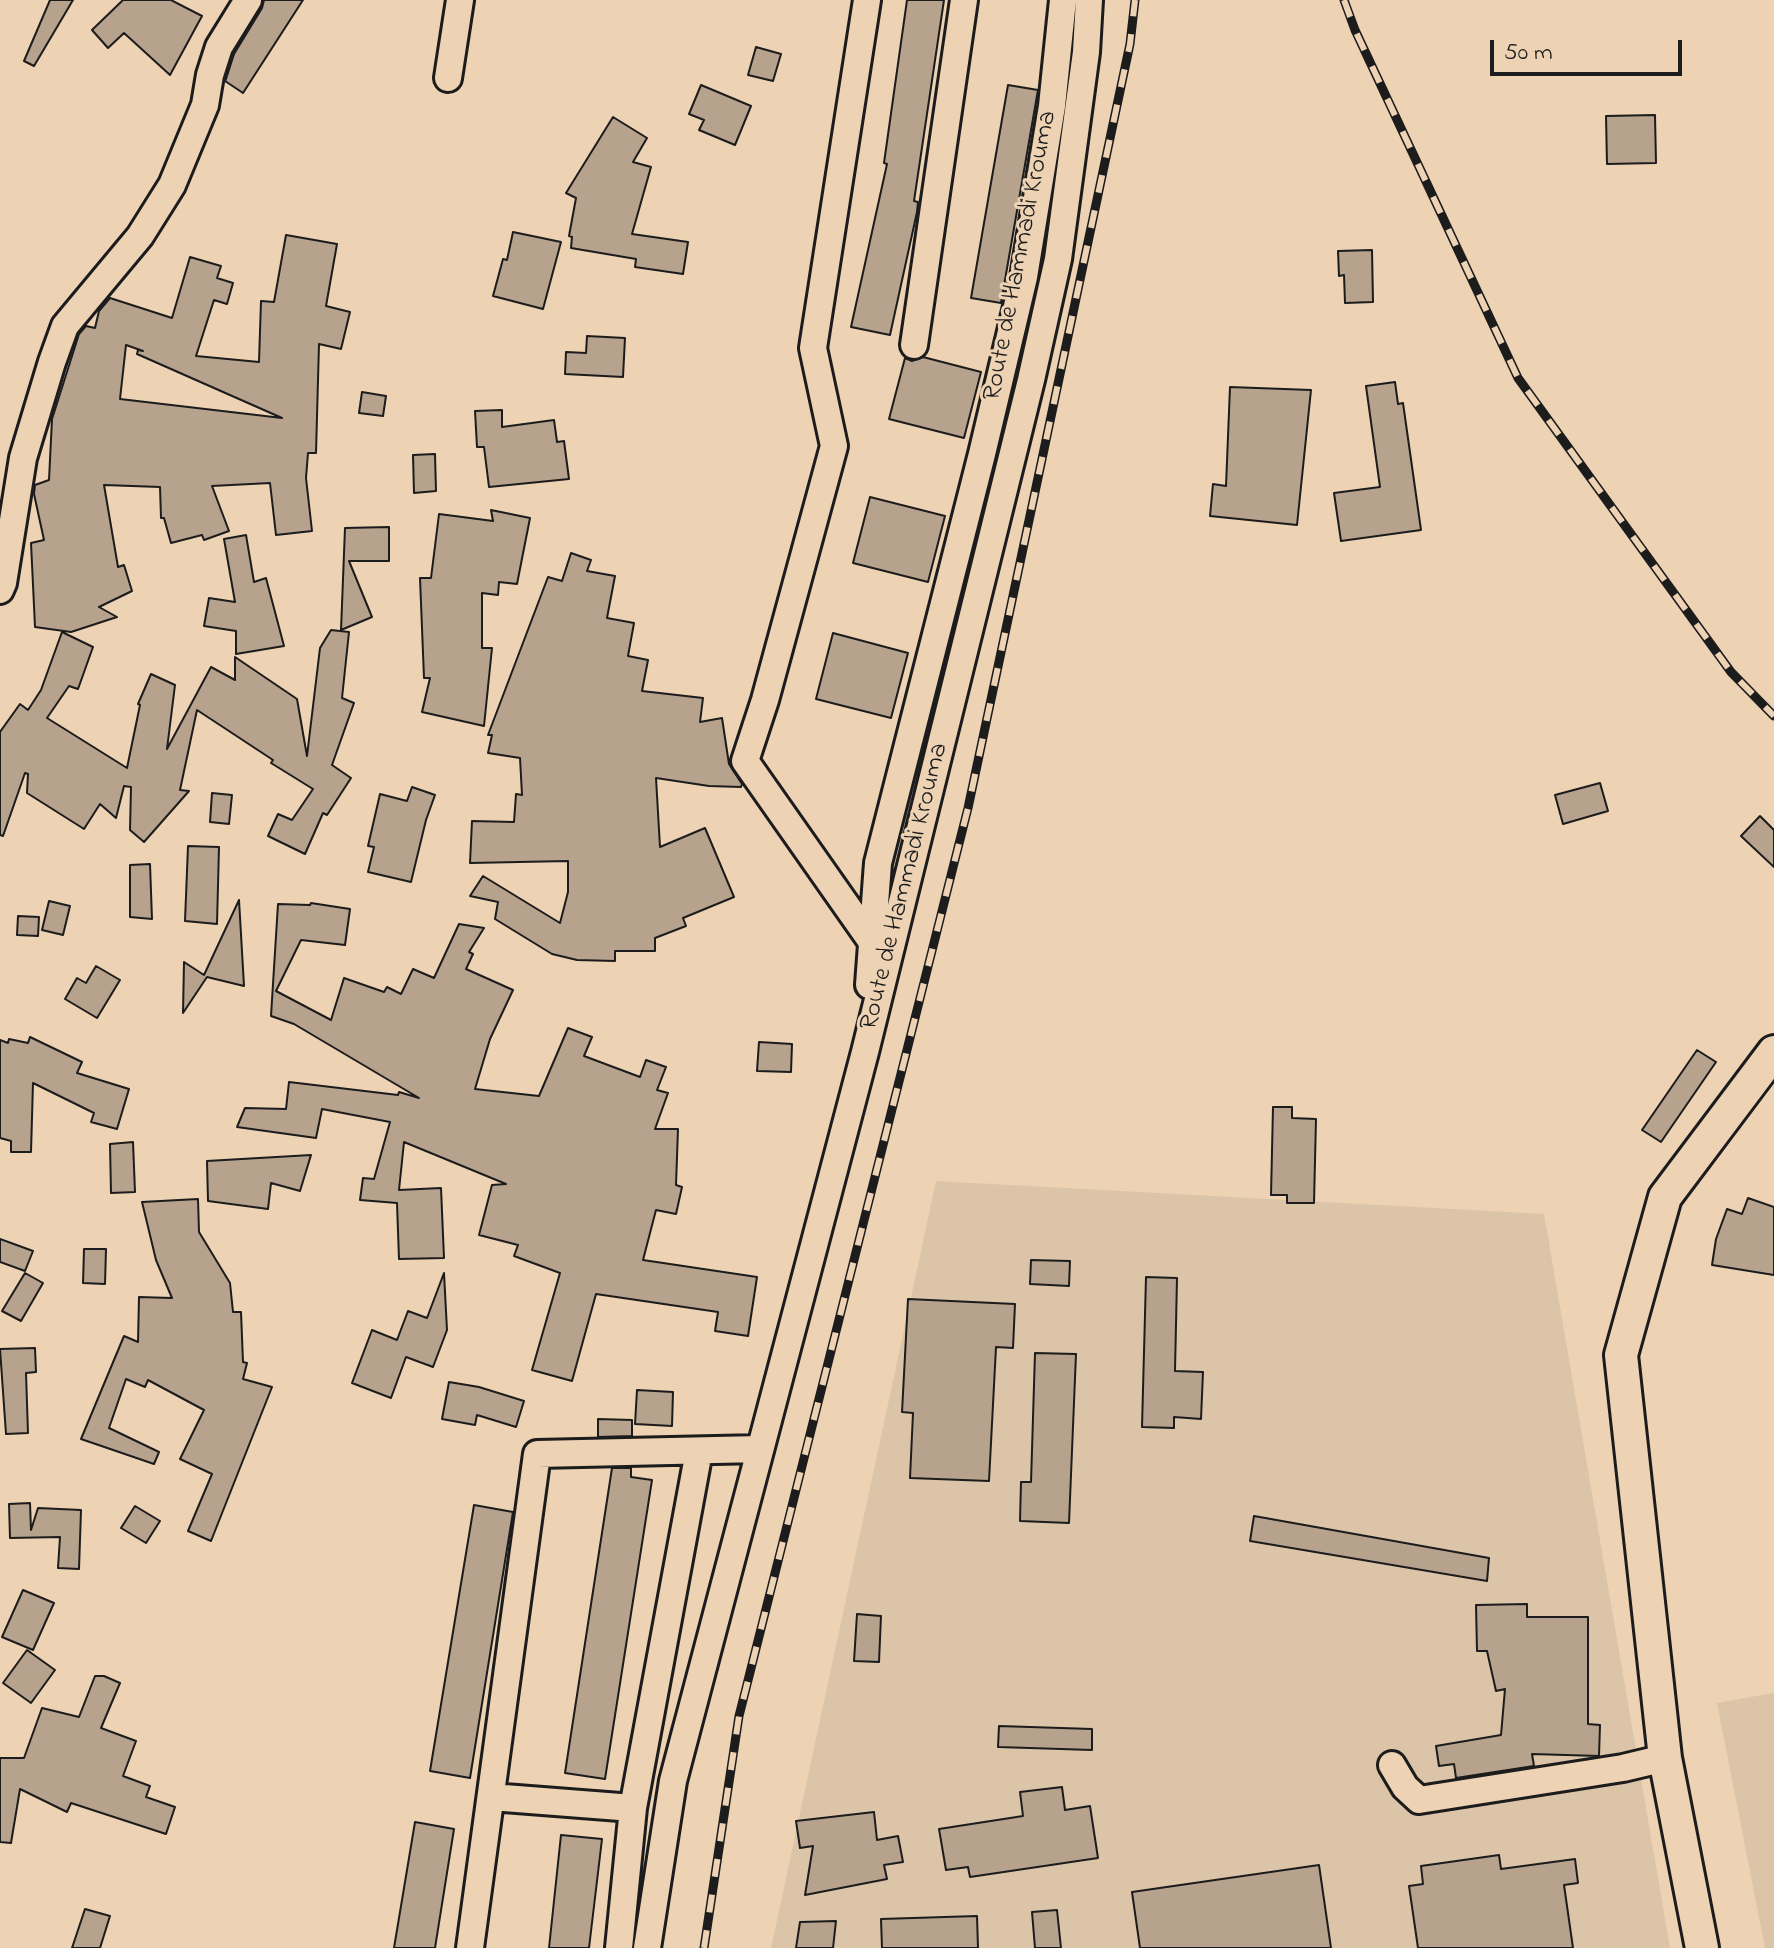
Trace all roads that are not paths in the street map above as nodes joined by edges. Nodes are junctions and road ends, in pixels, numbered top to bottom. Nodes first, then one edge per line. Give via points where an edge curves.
1 (248, 0) edge
2 (460, 0) edge
3 (867, 0) edge
4 (964, 0) edge
5 (1063, 0) edge
6 (1089, 0) edge
7 (448, 78) dead end
8 (914, 345) dead end
9 (0, 590) edge
10 (872, 942) junction
11 (865, 1052) junction
12 (1774, 1052) edge
13 (760, 1449) junction
14 (699, 1451) junction
15 (1665, 1758) junction
16 (1392, 1765) dead end
17 (491, 1797) junction
18 (633, 1808) junction
19 (470, 1948) edge
20 (619, 1948) edge
21 (647, 1948) edge
22 (1702, 1948) edge

1 - 9 street via 219,47 205,105 172,185 140,236 65,326 23,458
2 - 7 street
3 - 10 street via 813,348 834,446 745,761
4 - 8 street
5 - 10 street, Route de Hammadi Krouma via 1024,277 878,863
6 - 11 street, Route de Hammadi Krouma via 1058,259
10 - 11 street, Route de Hammadi Krouma
11 - 13 street
12 - 15 main road via 1665,1197 1621,1355
13 - 14 street
13 - 21 street via 673,1781
14 - 17 street via 537,1454
14 - 18 street
15 - 16 street via 1419,1800
15 - 22 main road
17 - 18 street
17 - 19 street
18 - 20 street

